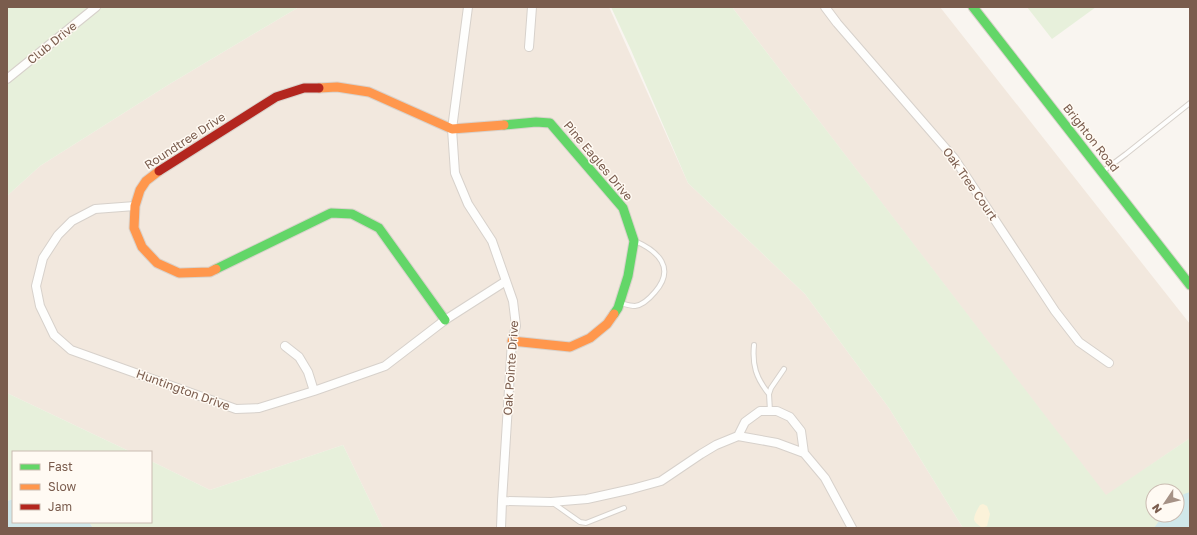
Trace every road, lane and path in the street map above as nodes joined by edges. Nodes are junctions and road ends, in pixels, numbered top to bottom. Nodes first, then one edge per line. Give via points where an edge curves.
1 (96, 7) edge
2 (468, 7) edge
3 (532, 7) edge
4 (825, 7) edge
5 (973, 7) edge
6 (529, 47) dead end
7 (7, 79) edge
8 (1190, 103) edge
9 (452, 129) junction
10 (1102, 172) junction
11 (135, 206) junction
12 (634, 241) junction
13 (506, 281) junction
14 (1190, 284) edge
15 (619, 303) junction
16 (445, 320) junction
17 (512, 341) junction
18 (754, 345) dead end
19 (285, 346) dead end
20 (1109, 363) dead end
21 (784, 369) dead end
22 (314, 391) junction
23 (769, 394) junction
24 (770, 411) junction
25 (738, 436) junction
26 (804, 452) junction
27 (502, 501) junction
28 (551, 502) junction
29 (624, 508) dead end
30 (501, 528) edge
31 (852, 528) edge

1 - 7 street, Club Drive
2 - 9 street, Oak Pointe Drive
3 - 6 street
4 - 20 street, Oak Tree Court via 954,158 1078,342
5 - 10 street, Brighton Road
8 - 10 lane
9 - 11 street, Roundtree Drive via 369,92 337,86 304,88 276,97 154,174 140,190
9 - 12 street, Pine Eagles Drive via 550,123 624,208
9 - 13 street, Oak Pointe Drive via 455,173 468,204 492,241
10 - 14 street, Brighton Road
11 - 16 street, Roundtree Drive via 134,228 142,248 157,263 179,273 210,272 330,213 352,214 379,228
11 - 22 street, Huntington Drive via 95,210 72,221 58,235 43,258 36,286 40,306 54,335 72,350 236,409 259,408
12 - 15 street, Pine Eagles Drive via 628,276
12 - 15 lane via 653,250 661,260 665,270 664,276 660,287 642,304 634,306
13 - 16 street, Huntington Drive
13 - 17 street, Oak Pointe Drive via 513,301 516,326
15 - 17 street, Pine Eagles Drive via 607,324 590,338 570,347
16 - 22 street, Huntington Drive via 385,366
17 - 27 street, Oak Pointe Drive
18 - 23 lane via 753,362 756,372
19 - 22 street via 299,357 308,372
21 - 23 lane
23 - 24 lane
24 - 25 street via 760,411 745,422
24 - 26 street via 777,411 790,417 801,431
25 - 26 street via 777,443
25 - 28 street via 716,445 661,481 587,499
26 - 31 street via 825,478
27 - 28 street
27 - 30 street, Oak Pointe Drive
28 - 29 lane via 586,524

